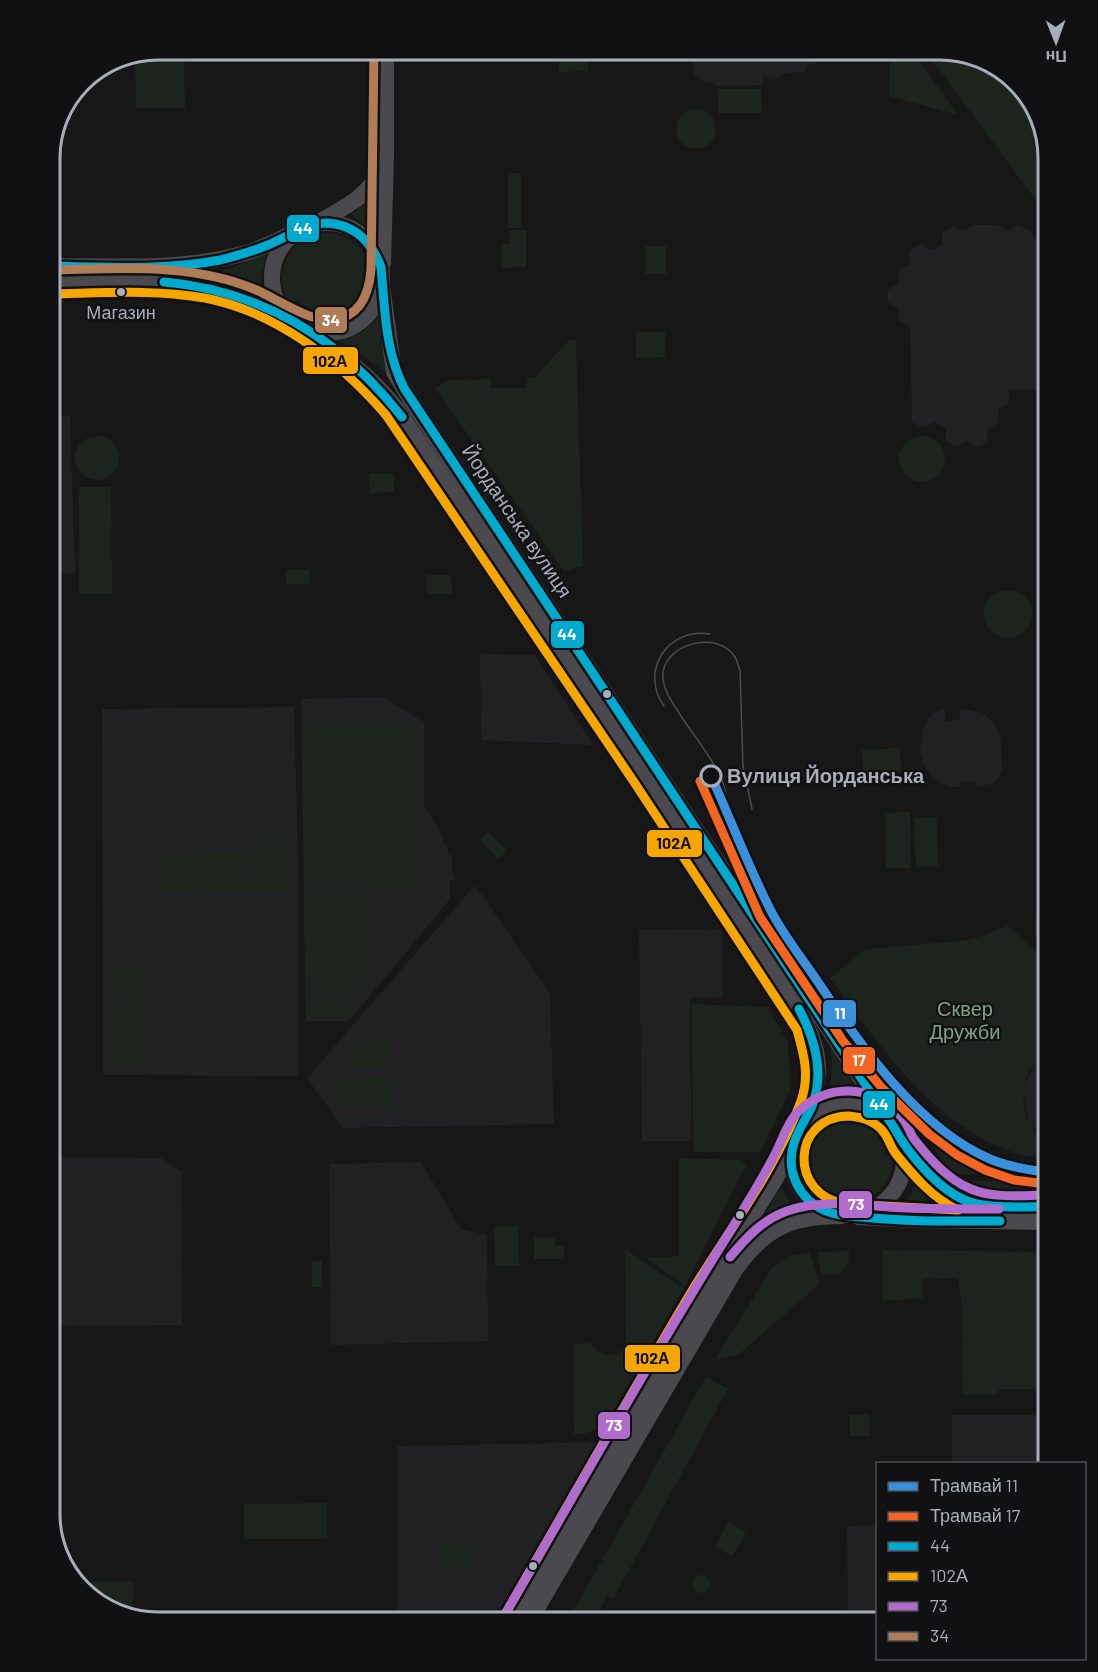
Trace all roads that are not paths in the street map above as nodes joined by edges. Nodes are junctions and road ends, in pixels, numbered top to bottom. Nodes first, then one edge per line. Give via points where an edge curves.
1 (386, 60) edge
2 (386, 155) junction
3 (316, 224) junction
4 (298, 231) junction
5 (60, 266) edge
6 (382, 281) junction
7 (60, 282) edge
8 (289, 319) junction
9 (306, 329) junction
10 (893, 1126) junction
11 (799, 1130) junction
12 (902, 1143) junction
13 (792, 1148) junction
14 (1038, 1207) edge
15 (844, 1216) junction
16 (1038, 1222) edge
17 (520, 1612) edge
18 (535, 1612) edge

1 - 2 main road, Йорданська вулиця
2 - 3 main road, Йорданська вулиця via 378,178 361,196
2 - 6 main road, Йорданська вулиця
3 - 4 main road
3 - 6 main road via 335,223 361,234 374,249
4 - 5 main road via 244,254 213,261 169,266
4 - 8 main road via 280,249 272,273 275,298
6 - 9 main road via 374,307 359,323 339,332
6 - 10 main road, Йорданська вулиця via 394,372 410,399
7 - 8 main road via 168,282 211,287
8 - 9 main road
9 - 11 main road, Йорданська вулиця via 359,368 396,408 797,1006 808,1025 819,1072 812,1105
10 - 11 main road via 880,1113 863,1105 845,1103 827,1106
10 - 12 main road
11 - 13 main road
12 - 14 main road via 943,1187 961,1197 976,1204
12 - 15 main road via 901,1178 893,1193 865,1213
13 - 15 main road via 791,1167 808,1200 823,1210
13 - 17 main road
15 - 16 main road
15 - 18 main road via 815,1216 782,1226 749,1251

